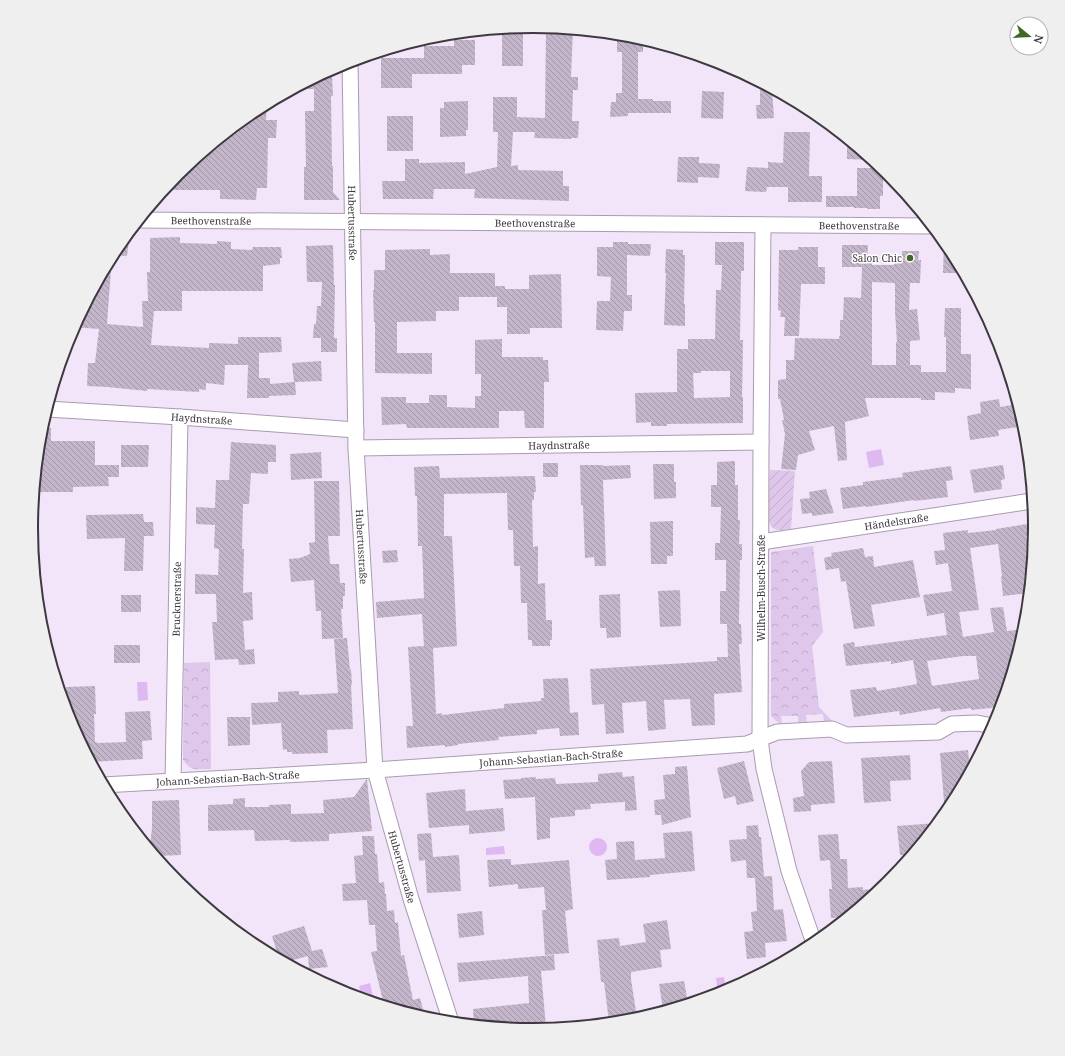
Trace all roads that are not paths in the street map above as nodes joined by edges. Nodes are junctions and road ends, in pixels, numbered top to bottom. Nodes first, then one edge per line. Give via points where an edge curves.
1 (350, 68) edge
2 (146, 220) edge
3 (353, 221) junction
4 (763, 225) junction
5 (924, 226) edge
6 (52, 409) edge
7 (180, 417) junction
8 (356, 430) junction
9 (761, 442) junction
10 (356, 448) junction
11 (1026, 502) edge
12 (761, 542) junction
13 (986, 725) edge
14 (760, 739) junction
15 (375, 770) junction
16 (173, 781) junction
17 (110, 785) edge
18 (812, 937) edge
19 (449, 1015) edge

1 - 3 street, Hubertusstraße
2 - 3 street, Beethovenstraße
3 - 4 street, Beethovenstraße
3 - 8 street, Hubertusstraße
4 - 5 street, Beethovenstraße
4 - 9 street, Wilhelm-Busch-Straße
6 - 7 street, Haydnstraße
7 - 8 street, Haydnstraße
7 - 16 street, Brucknerstraße
8 - 10 street, Hubertusstraße
9 - 10 street, Haydnstraße
9 - 12 street, Wilhelm-Busch-Straße
10 - 15 street, Hubertusstraße
11 - 12 street, Händelstraße
12 - 14 street, Wilhelm-Busch-Straße
13 - 14 street, Johann-Sebastian-Bach-Straße via 952,724 938,732 846,735 832,729 778,732
14 - 15 street, Johann-Sebastian-Bach-Straße via 747,744
14 - 18 street, Wilhelm-Busch-Straße via 764,769 789,872
15 - 16 street, Johann-Sebastian-Bach-Straße
15 - 19 street, Hubertusstraße via 411,899
16 - 17 street, Johann-Sebastian-Bach-Straße

